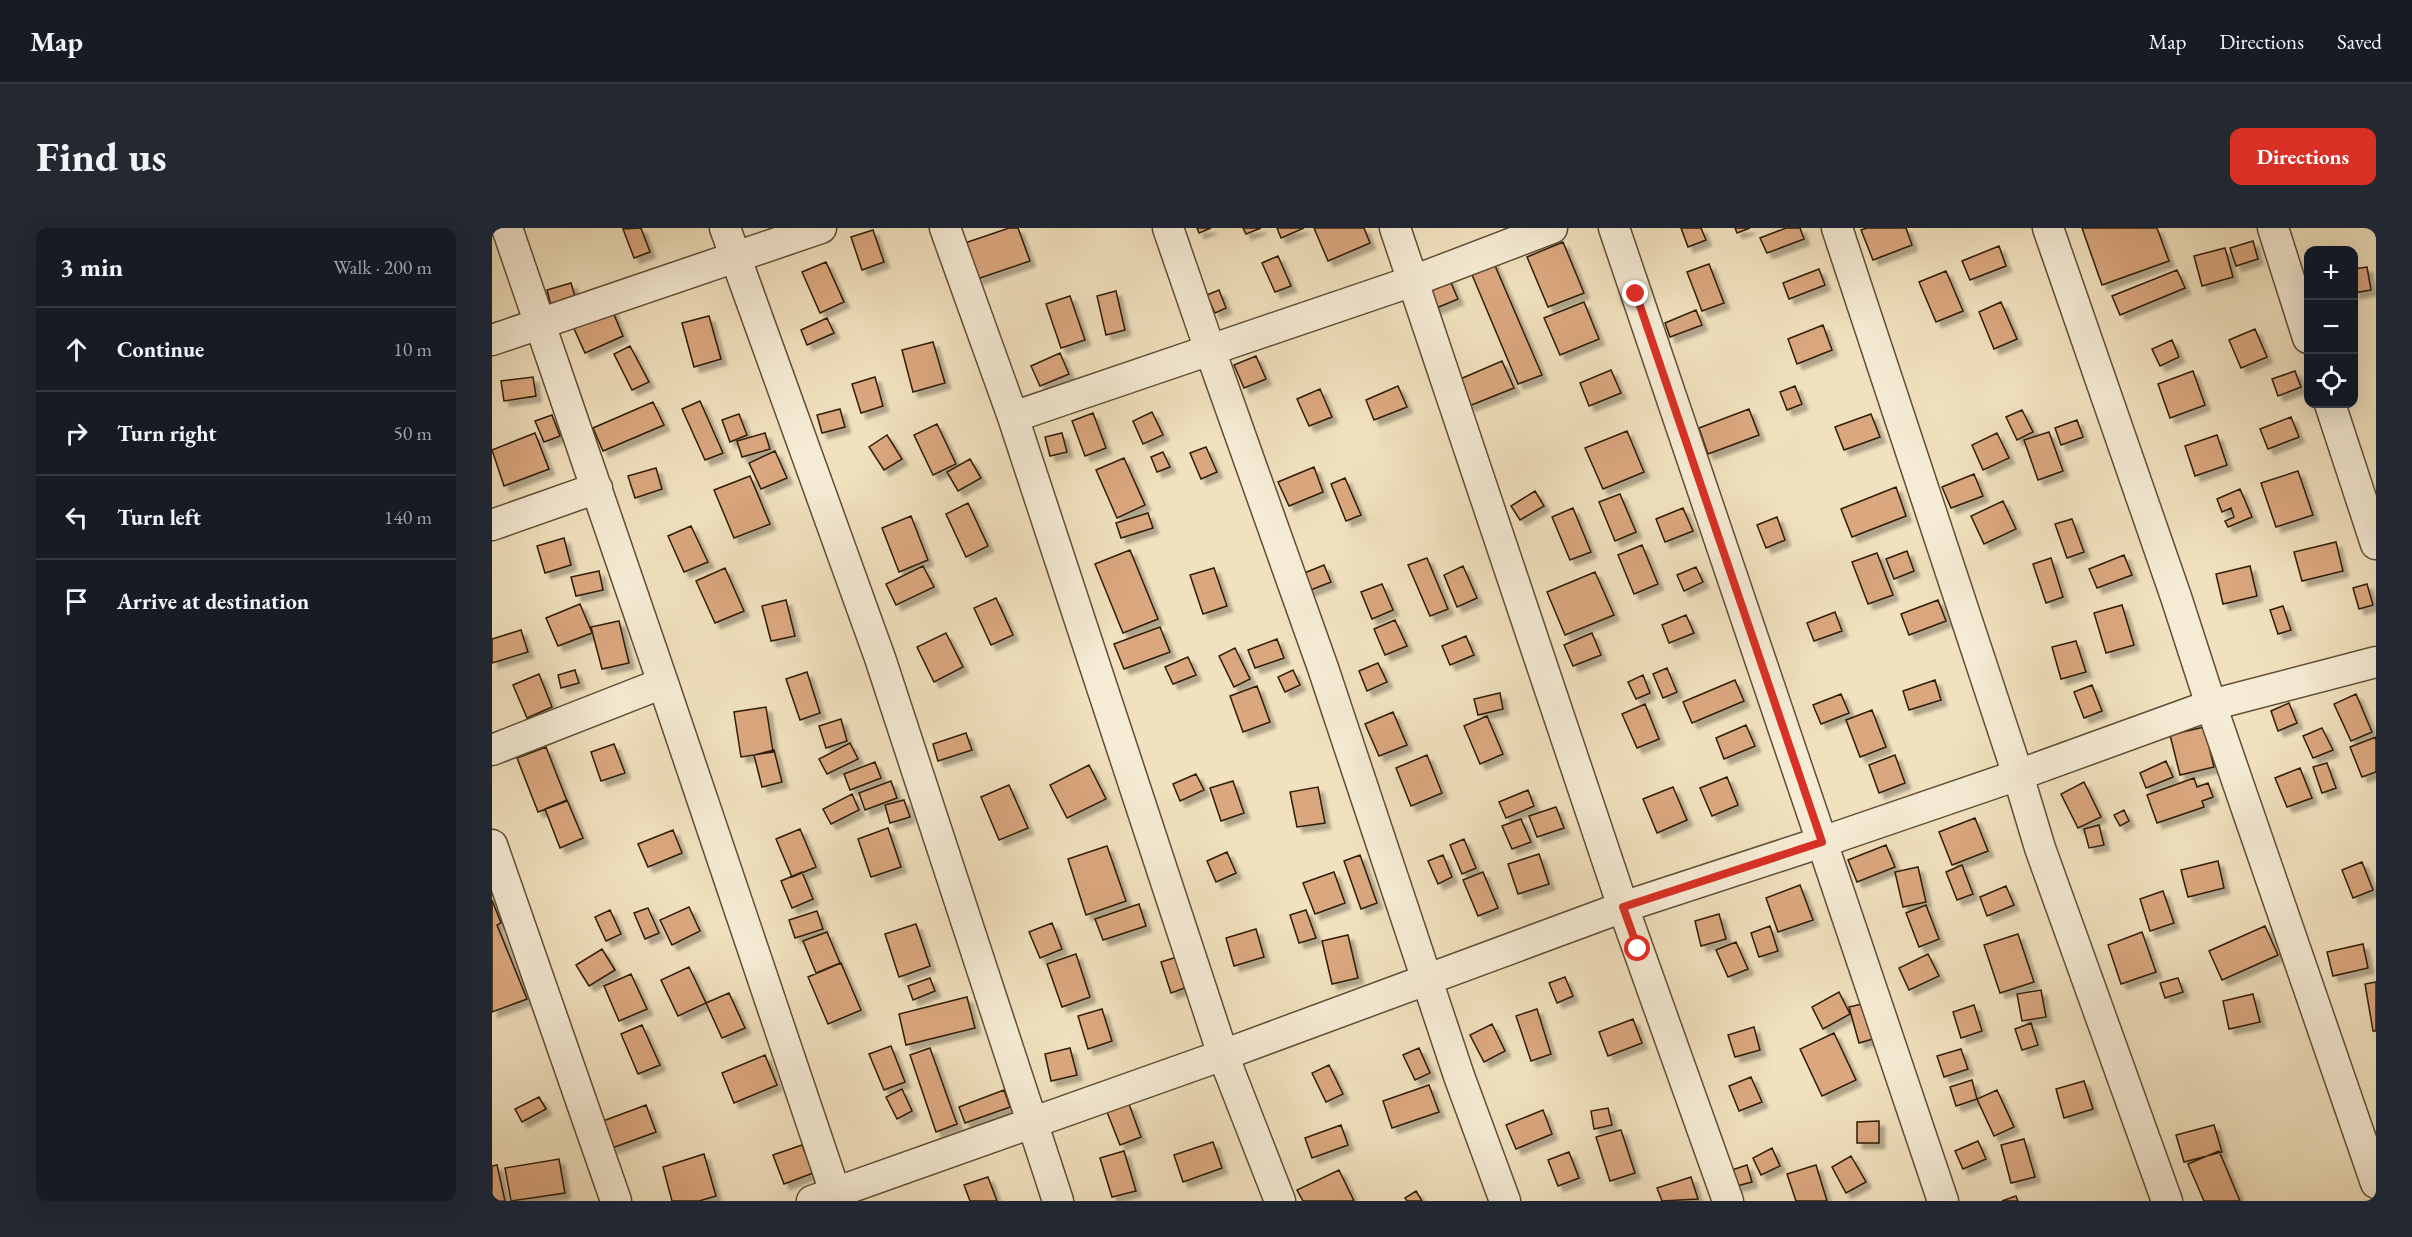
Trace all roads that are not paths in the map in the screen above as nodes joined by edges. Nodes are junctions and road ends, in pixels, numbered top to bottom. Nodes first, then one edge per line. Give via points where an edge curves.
1 (507, 228) edge
2 (725, 228) edge
3 (821, 228) edge
4 (945, 228) edge
5 (1168, 228) edge
6 (1395, 228) edge
7 (1552, 228) edge
8 (1614, 228) edge
9 (1837, 228) edge
10 (2048, 228) edge
11 (2273, 228) edge
12 (735, 258) junction
13 (1413, 281) junction
14 (540, 325) junction
15 (2304, 325) edge
16 (492, 340) edge
17 (1210, 350) junction
18 (2331, 408) edge
19 (1013, 417) junction
20 (597, 488) junction
21 (492, 525) edge
22 (2376, 544) edge
23 (2376, 662) edge
24 (663, 682) junction
25 (2211, 705) junction
26 (492, 750) edge
27 (2018, 775) junction
28 (1822, 842) junction
29 (492, 845) edge
30 (1623, 907) junction
31 (1427, 980) junction
32 (1223, 1055) junction
33 (1031, 1124) junction
34 (2376, 1183) edge
35 (828, 1198) edge
36 (616, 1201) edge
37 (1058, 1201) edge
38 (1280, 1201) edge
39 (1505, 1201) edge
40 (1728, 1201) edge
41 (1943, 1201) edge
42 (2167, 1201) edge

1 - 14 street
2 - 12 street
3 - 12 street
4 - 19 street
5 - 17 street
6 - 13 street
7 - 13 street
8 - 28 street
9 - 27 street
10 - 25 street
11 - 15 street
12 - 14 street
12 - 33 street via 880,658
13 - 17 street
13 - 30 street
14 - 16 street
14 - 20 street
17 - 19 street
17 - 31 street via 1323,668
18 - 22 street
19 - 32 street
20 - 21 street
20 - 24 street
23 - 25 street
24 - 26 street
24 - 35 street
25 - 27 street
25 - 34 street
27 - 28 street
27 - 42 street via 2040,848
28 - 30 street
28 - 41 street
29 - 36 street
30 - 31 street
30 - 40 street
31 - 32 street
31 - 39 street
32 - 33 street
32 - 38 street
33 - 35 street
33 - 37 street

